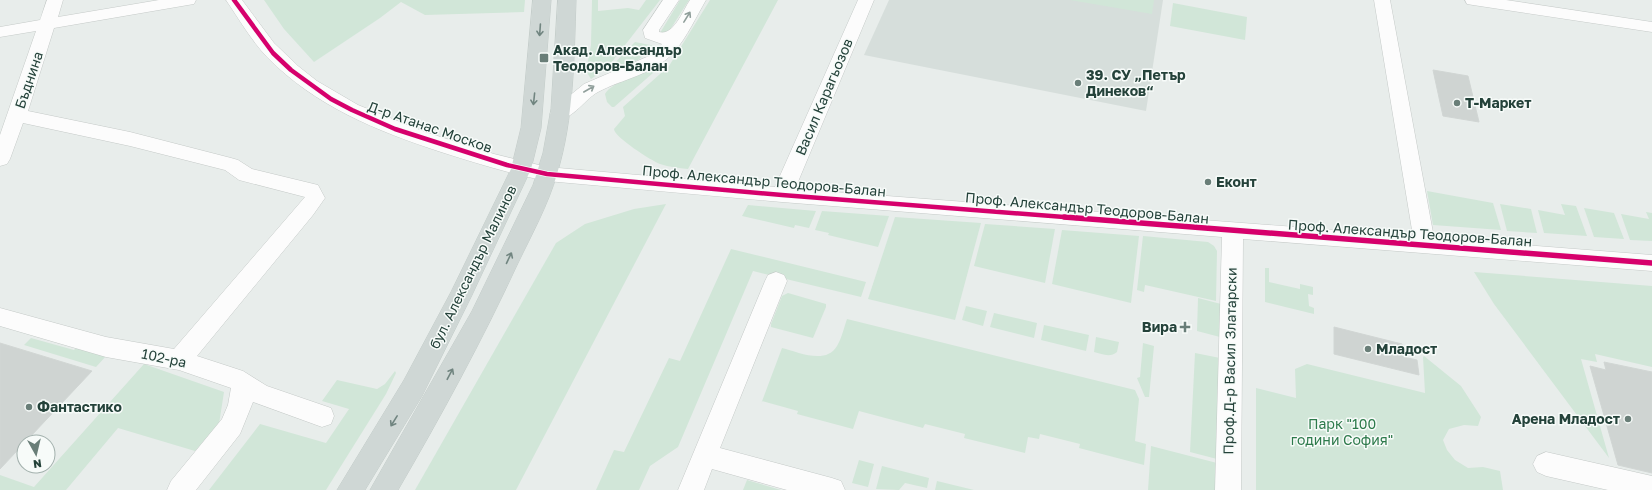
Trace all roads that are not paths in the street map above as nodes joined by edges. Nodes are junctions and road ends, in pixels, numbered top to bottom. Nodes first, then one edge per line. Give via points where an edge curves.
1 (55, 0) edge
2 (188, 0) edge
3 (234, 0) edge
4 (542, 0) edge
5 (567, 0) edge
6 (671, 0) edge
7 (698, 0) edge
8 (866, 0) edge
9 (1382, 0) edge
10 (1473, 0) edge
11 (46, 24) junction
12 (1652, 27) edge
13 (0, 32) edge
14 (677, 34) junction
15 (559, 114) junction
16 (17, 115) junction
17 (0, 159) edge
18 (521, 169) junction
19 (547, 174) junction
20 (782, 195) junction
21 (1233, 232) junction
22 (1425, 246) junction
23 (1652, 263) edge
24 (776, 281) dead end
25 (0, 317) edge
26 (179, 360) junction
27 (244, 384) junction
28 (322, 416) dead end
29 (705, 456) junction
30 (1546, 464) dead end
31 (1652, 488) edge
32 (180, 490) edge
33 (350, 490) edge
34 (383, 490) edge
35 (691, 490) edge
36 (832, 490) edge
37 (1228, 490) edge

1 - 11 street, Бъднина
2 - 11 street
3 - 18 street, Д-р Атанас Москов via 278,58 317,89 357,114 387,127
4 -> 18 main road, бул. Александър Малинов via 531,128
5 - 15 main road, бул. Александър Малинов via 565,60
6 - 14 street via 651,30 651,34 664,38
14 -> 7 street
8 - 20 street, Васил Карагьозов
9 - 22 street
10 - 12 street
11 - 13 street
11 - 16 street, Бъднина
15 -> 14 street via 590,88 655,60 668,48
15 - 19 main road, бул. Александър Малинов
16 - 17 street, Бъднина
16 - 26 street via 130,139 231,165 246,175 311,190 315,198 306,210
18 - 19 street, Проф. Александър Теодоров-Балан
18 -> 33 main road, бул. Александър Малинов via 413,388
19 - 20 street, Проф. Александър Теодоров-Балан
34 -> 19 main road, бул. Александър Малинов via 432,409 489,302
20 - 21 street, Проф. Александър Теодоров-Балан
21 - 22 street, Проф. Александър Теодоров-Балан
21 - 37 street, Проф.Д-р Васил Златарски
22 - 23 street, Проф. Александър Теодоров-Балан
24 - 29 street
25 - 26 street, 102-ра via 106,347
26 - 27 street, 102-ра via 235,378
27 - 28 street, 102-ра via 259,394
27 - 32 street via 240,405 231,426
29 - 35 street
29 - 36 street
30 - 31 street

